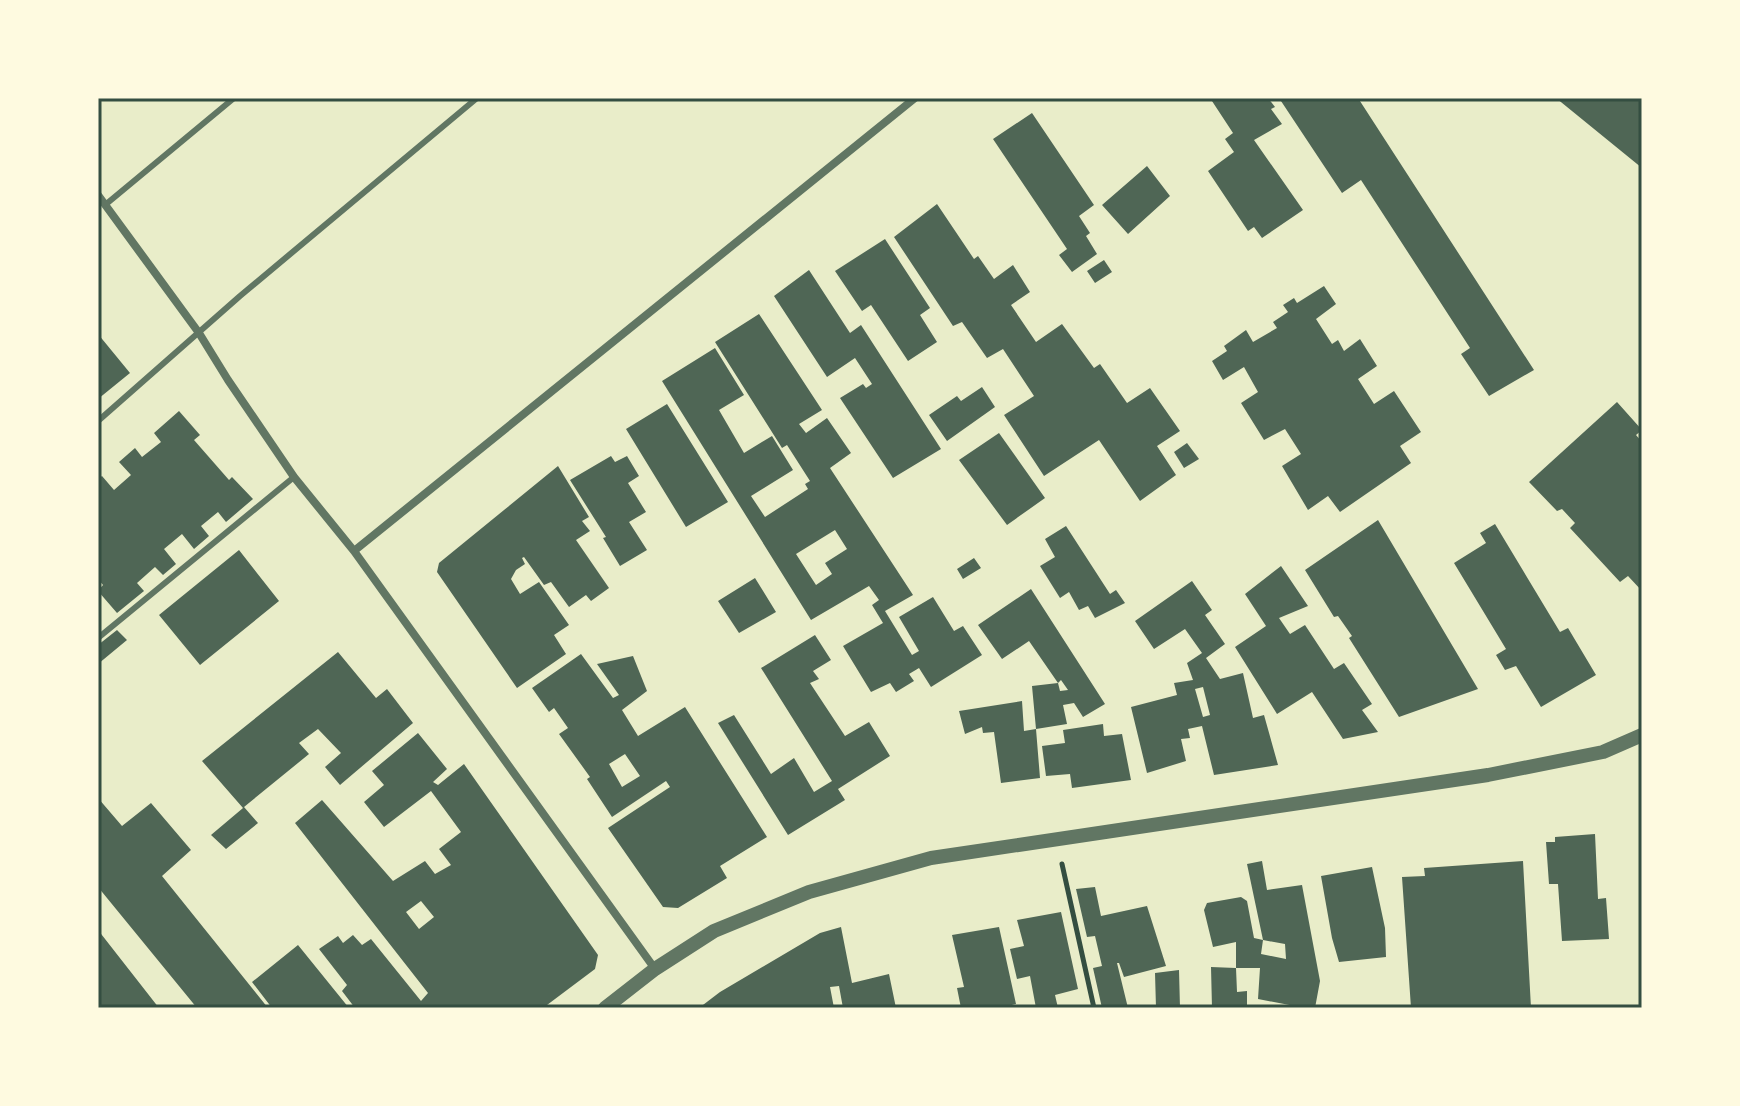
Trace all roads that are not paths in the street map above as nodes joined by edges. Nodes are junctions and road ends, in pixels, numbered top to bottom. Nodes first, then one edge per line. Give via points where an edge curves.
1 (234, 98) edge
2 (477, 98) edge
3 (915, 98) edge
4 (98, 195) edge
5 (105, 205) junction
6 (199, 333) junction
7 (98, 421) edge
8 (294, 477) junction
9 (354, 551) junction
10 (98, 638) edge
11 (1642, 735) edge
12 (655, 969) junction
13 (605, 1008) edge

1 - 5 lane
2 - 6 lane
3 - 9 street
4 - 5 street
5 - 6 street
6 - 7 lane
6 - 8 street
8 - 9 street
8 - 10 lane
9 - 12 street
11 - 12 street via 1603,752 1488,775 931,858 809,892 714,931
12 - 13 street

